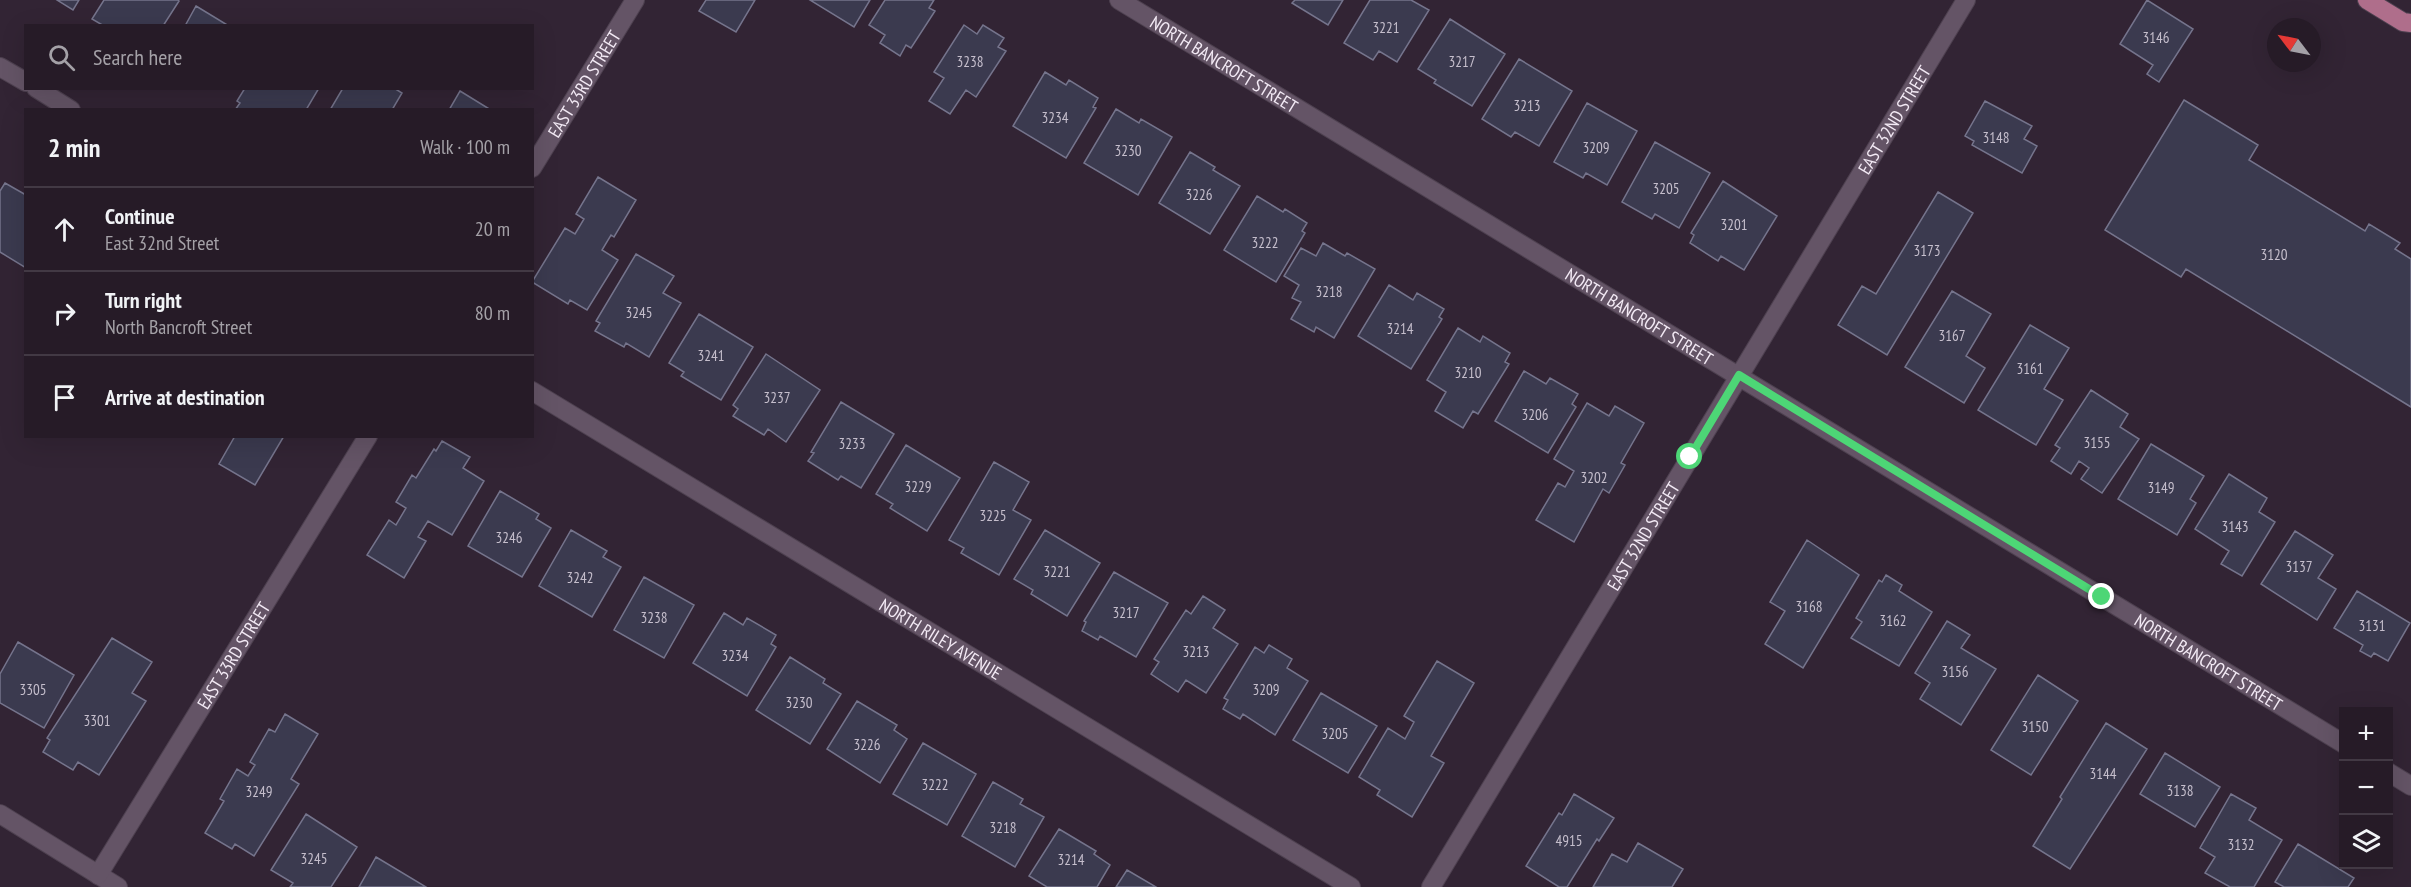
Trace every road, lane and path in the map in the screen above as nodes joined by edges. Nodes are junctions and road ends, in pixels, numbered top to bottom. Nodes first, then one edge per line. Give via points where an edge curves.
1 (635, 0) edge
2 (1119, 0) edge
3 (1966, 0) edge
4 (2367, 0) edge
5 (2408, 25) edge
6 (0, 67) edge
7 (24, 81) edge
8 (39, 90) edge
9 (67, 108) edge
10 (534, 165) edge
11 (1739, 375) junction
12 (534, 392) edge
13 (367, 438) edge
14 (2339, 742) edge
15 (2393, 775) edge
16 (2411, 786) edge
17 (0, 814) edge
18 (98, 875) junction
19 (118, 887) edge
20 (1351, 887) edge
21 (1431, 887) edge

1 - 10 street, EAST 33RD STREET
2 - 11 street, NORTH BANCROFT STREET
3 - 11 street, EAST 32ND STREET
4 - 5 main road
6 - 7 street
8 - 9 street
11 - 14 street, NORTH BANCROFT STREET
11 - 21 street, EAST 32ND STREET
12 - 20 street, NORTH RILEY AVENUE
13 - 18 street, EAST 33RD STREET
15 - 16 street
17 - 18 street
18 - 19 street

